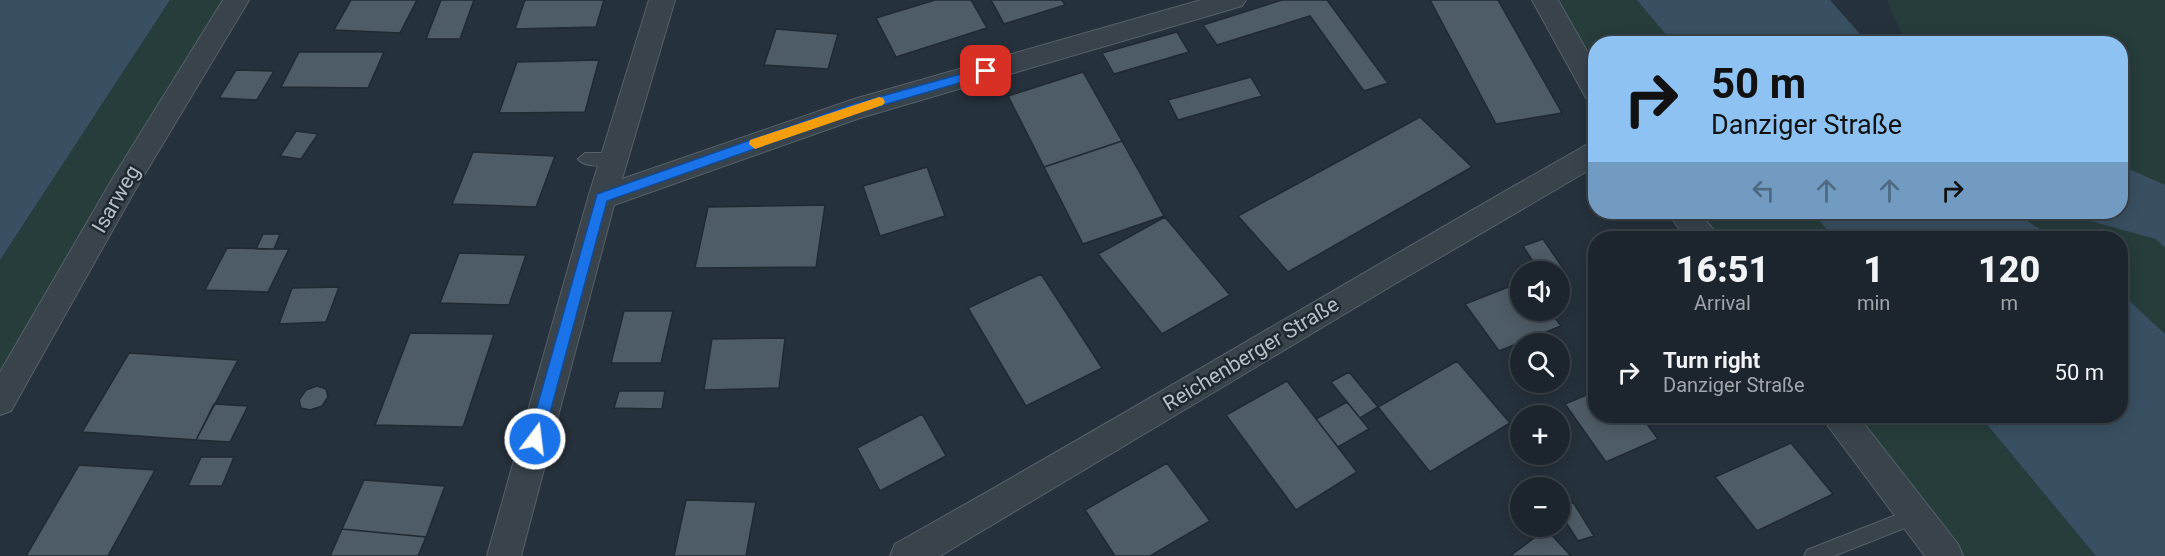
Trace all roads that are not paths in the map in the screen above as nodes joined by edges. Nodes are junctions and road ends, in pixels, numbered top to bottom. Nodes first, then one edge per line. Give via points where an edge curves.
1 (236, 0) edge
2 (662, 0) edge
3 (1233, 0) edge
4 (1545, 0) edge
5 (1588, 78) edge
6 (1588, 158) edge
7 (602, 198) junction
8 (1687, 219) edge
9 (1697, 231) edge
10 (0, 401) edge
11 (1844, 423) edge
12 (1914, 516) junction
13 (504, 556) edge
14 (907, 556) edge
15 (1813, 556) edge
16 (1946, 556) edge

1 - 10 street, Isarweg via 124,184
2 - 7 street via 600,159
3 - 7 street via 854,109
4 - 5 street
6 - 14 street, Reichenberger Straße
7 - 13 street
8 - 9 street
11 - 12 street
12 - 15 lane
12 - 16 street

